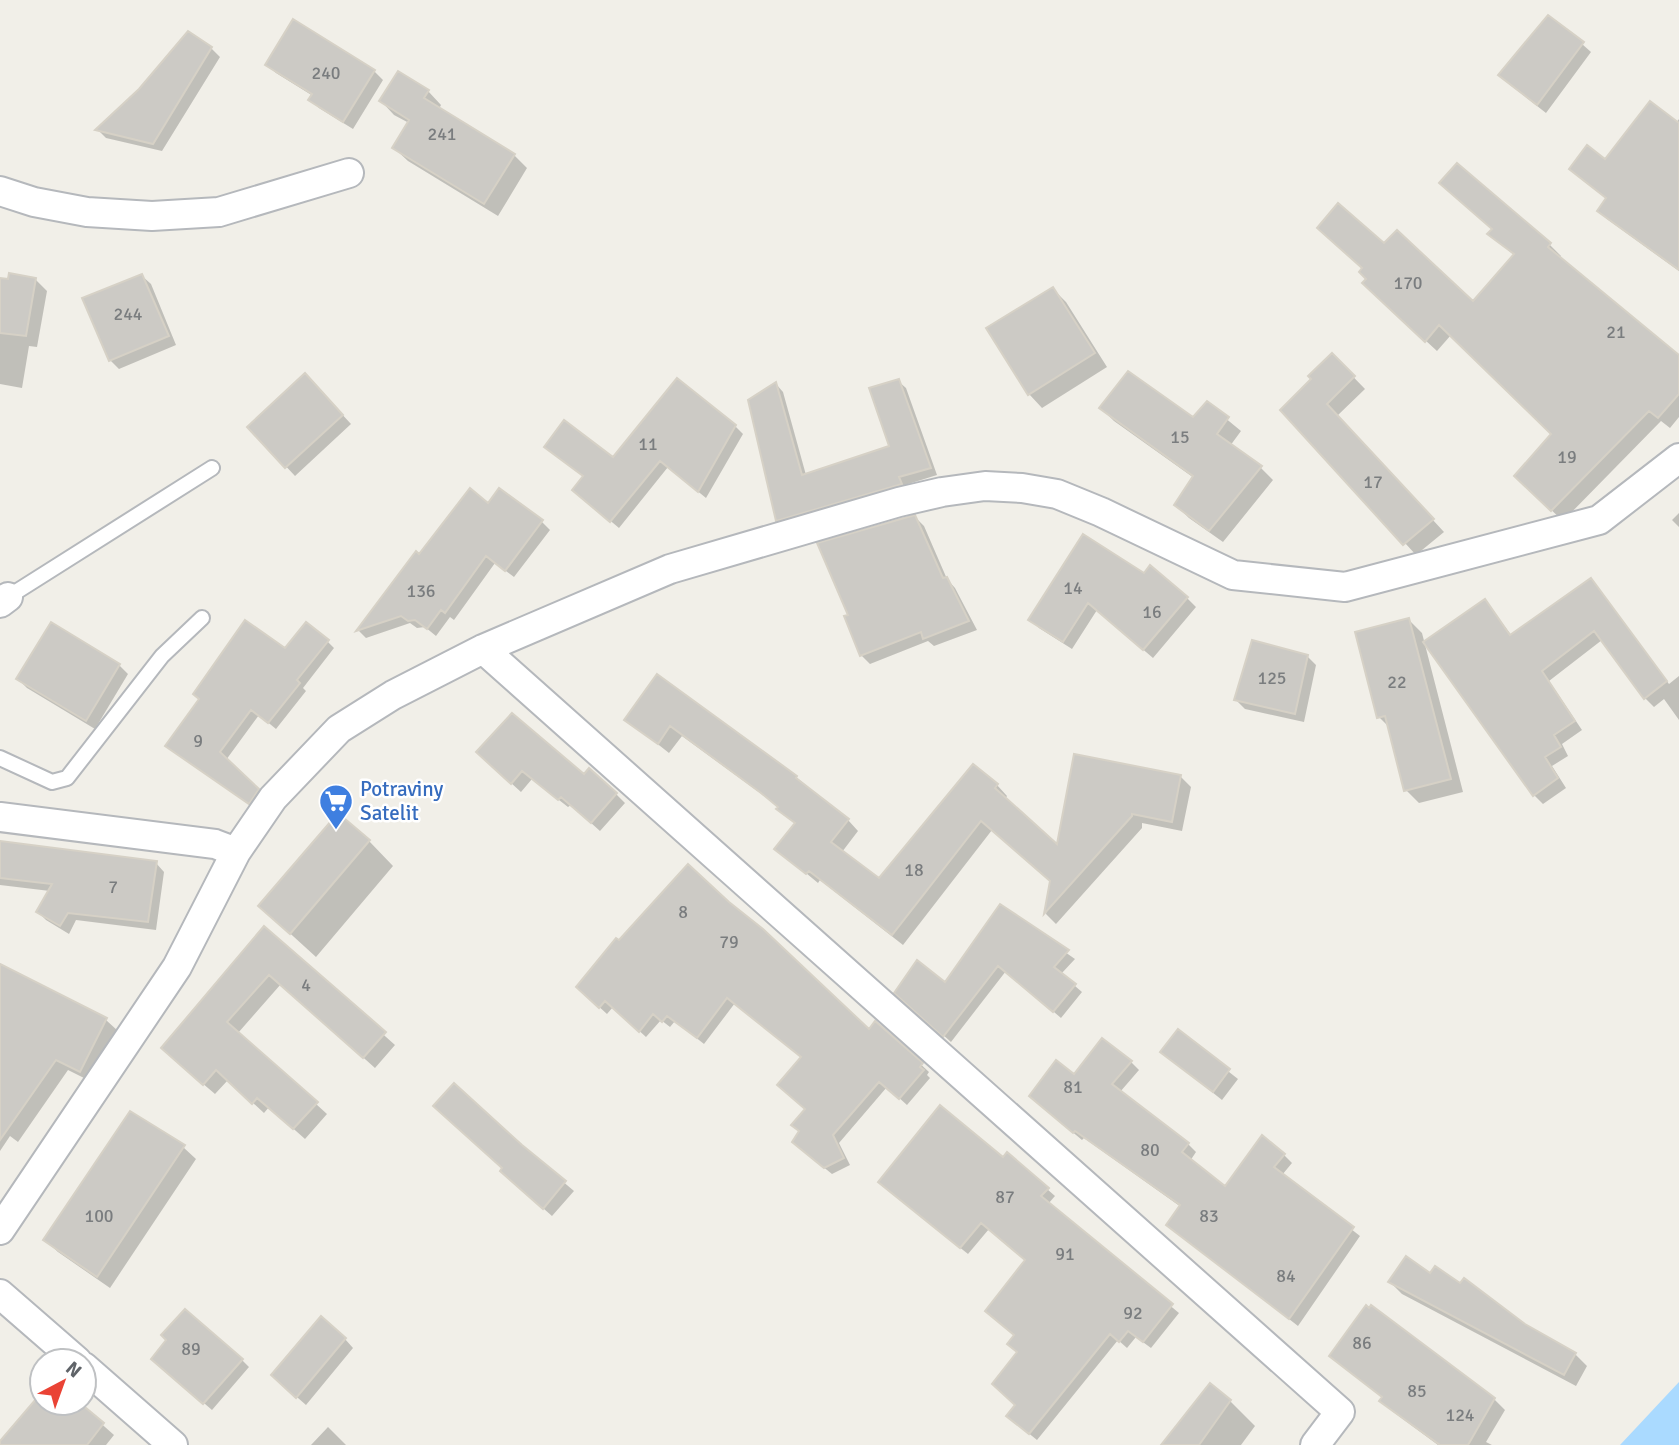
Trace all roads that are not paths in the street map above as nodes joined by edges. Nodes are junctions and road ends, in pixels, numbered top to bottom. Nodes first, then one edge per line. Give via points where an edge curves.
1 (349, 173) dead end
2 (0, 191) edge
3 (1679, 458) edge
4 (212, 468) dead end
5 (4, 600) edge
6 (202, 618) dead end
7 (483, 649) junction
8 (0, 758) edge
9 (0, 817) edge
10 (236, 852) junction
11 (0, 1230) edge
12 (0, 1294) edge
13 (61, 1347) edge
14 (98, 1379) edge
15 (173, 1445) edge
16 (1315, 1445) edge

1 - 2 street via 219,212 152,216 87,212
3 - 7 street via 1599,520 1345,587 1233,575 1057,494 985,486 942,492 670,569
4 - 5 lane
6 - 8 lane via 162,656 67,778 52,782
7 - 10 street via 393,695 340,729 273,798
7 - 16 street via 1340,1412
9 - 10 street via 215,844
10 - 11 street via 177,967
12 - 13 street
14 - 15 street

